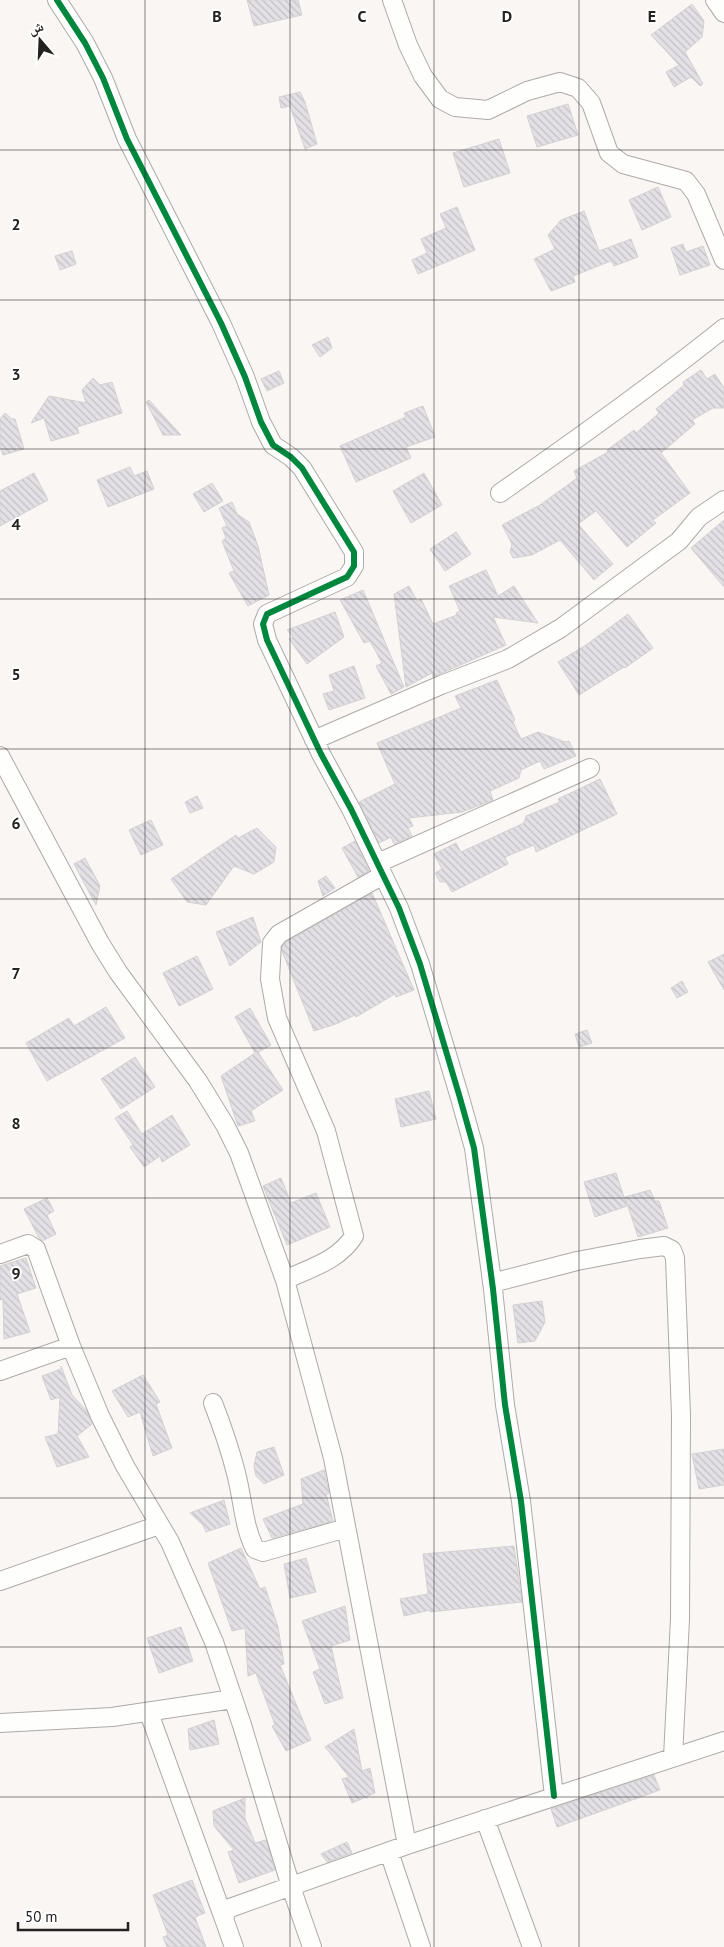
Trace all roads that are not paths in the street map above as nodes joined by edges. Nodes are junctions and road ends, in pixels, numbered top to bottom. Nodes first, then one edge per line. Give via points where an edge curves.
1 (57, 0) edge
2 (392, 0) edge
3 (714, 0) edge
4 (724, 13) edge
5 (724, 260) edge
6 (724, 328) edge
7 (500, 493) dead end
8 (724, 500) edge
9 (314, 740) junction
10 (0, 756) edge
11 (590, 768) dead end
12 (380, 869) junction
13 (0, 1254) edge
14 (285, 1280) junction
15 (492, 1282) junction
16 (71, 1346) junction
17 (0, 1371) edge
18 (214, 1402) dead end
19 (159, 1525) junction
20 (346, 1528) junction
21 (0, 1581) edge
22 (233, 1699) junction
23 (149, 1713) junction
24 (0, 1723) edge
25 (724, 1741) edge
26 (673, 1757) junction
27 (554, 1796) junction
28 (485, 1819) junction
29 (407, 1845) junction
30 (389, 1852) junction
31 (291, 1887) junction
32 (224, 1919) junction
33 (234, 1947) edge
34 (312, 1947) edge
35 (420, 1947) edge
36 (532, 1947) edge

1 - 9 street via 85,43 102,78 127,139 220,323 273,445 302,468 354,552 354,566 347,577 267,614 262,624
2 - 5 street via 423,76 440,99 455,106 488,110 527,91 560,82 578,88 591,103 609,152 623,164 686,181 696,194
3 - 4 street
6 - 7 street via 571,444
8 - 9 street via 699,517 679,541 561,628 508,659 441,684
9 - 12 street
10 - 14 street via 100,943 198,1080 226,1125
11 - 12 street
12 - 14 street via 279,934 272,943 270,979 277,1018 326,1131 354,1236 336,1256
12 - 15 street via 420,964 474,1148
13 - 16 street via 28,1244 36,1249
14 - 20 street via 333,1458
15 - 26 street via 640,1249 664,1246 672,1250 675,1258 681,1415 680,1619
15 - 27 street via 505,1405 521,1501
16 - 17 street
16 - 19 street via 100,1416
18 - 20 street via 237,1475 241,1506 255,1549 263,1552
19 - 21 street
19 - 22 street via 170,1542 214,1642
20 - 29 street
22 - 23 street
22 - 31 street
23 - 24 street
23 - 32 street
25 - 26 street
26 - 27 street
27 - 28 street
28 - 29 street
28 - 36 street
29 - 30 street
30 - 31 street
30 - 35 street
31 - 32 street via 227,1909
31 - 34 street
32 - 33 street

